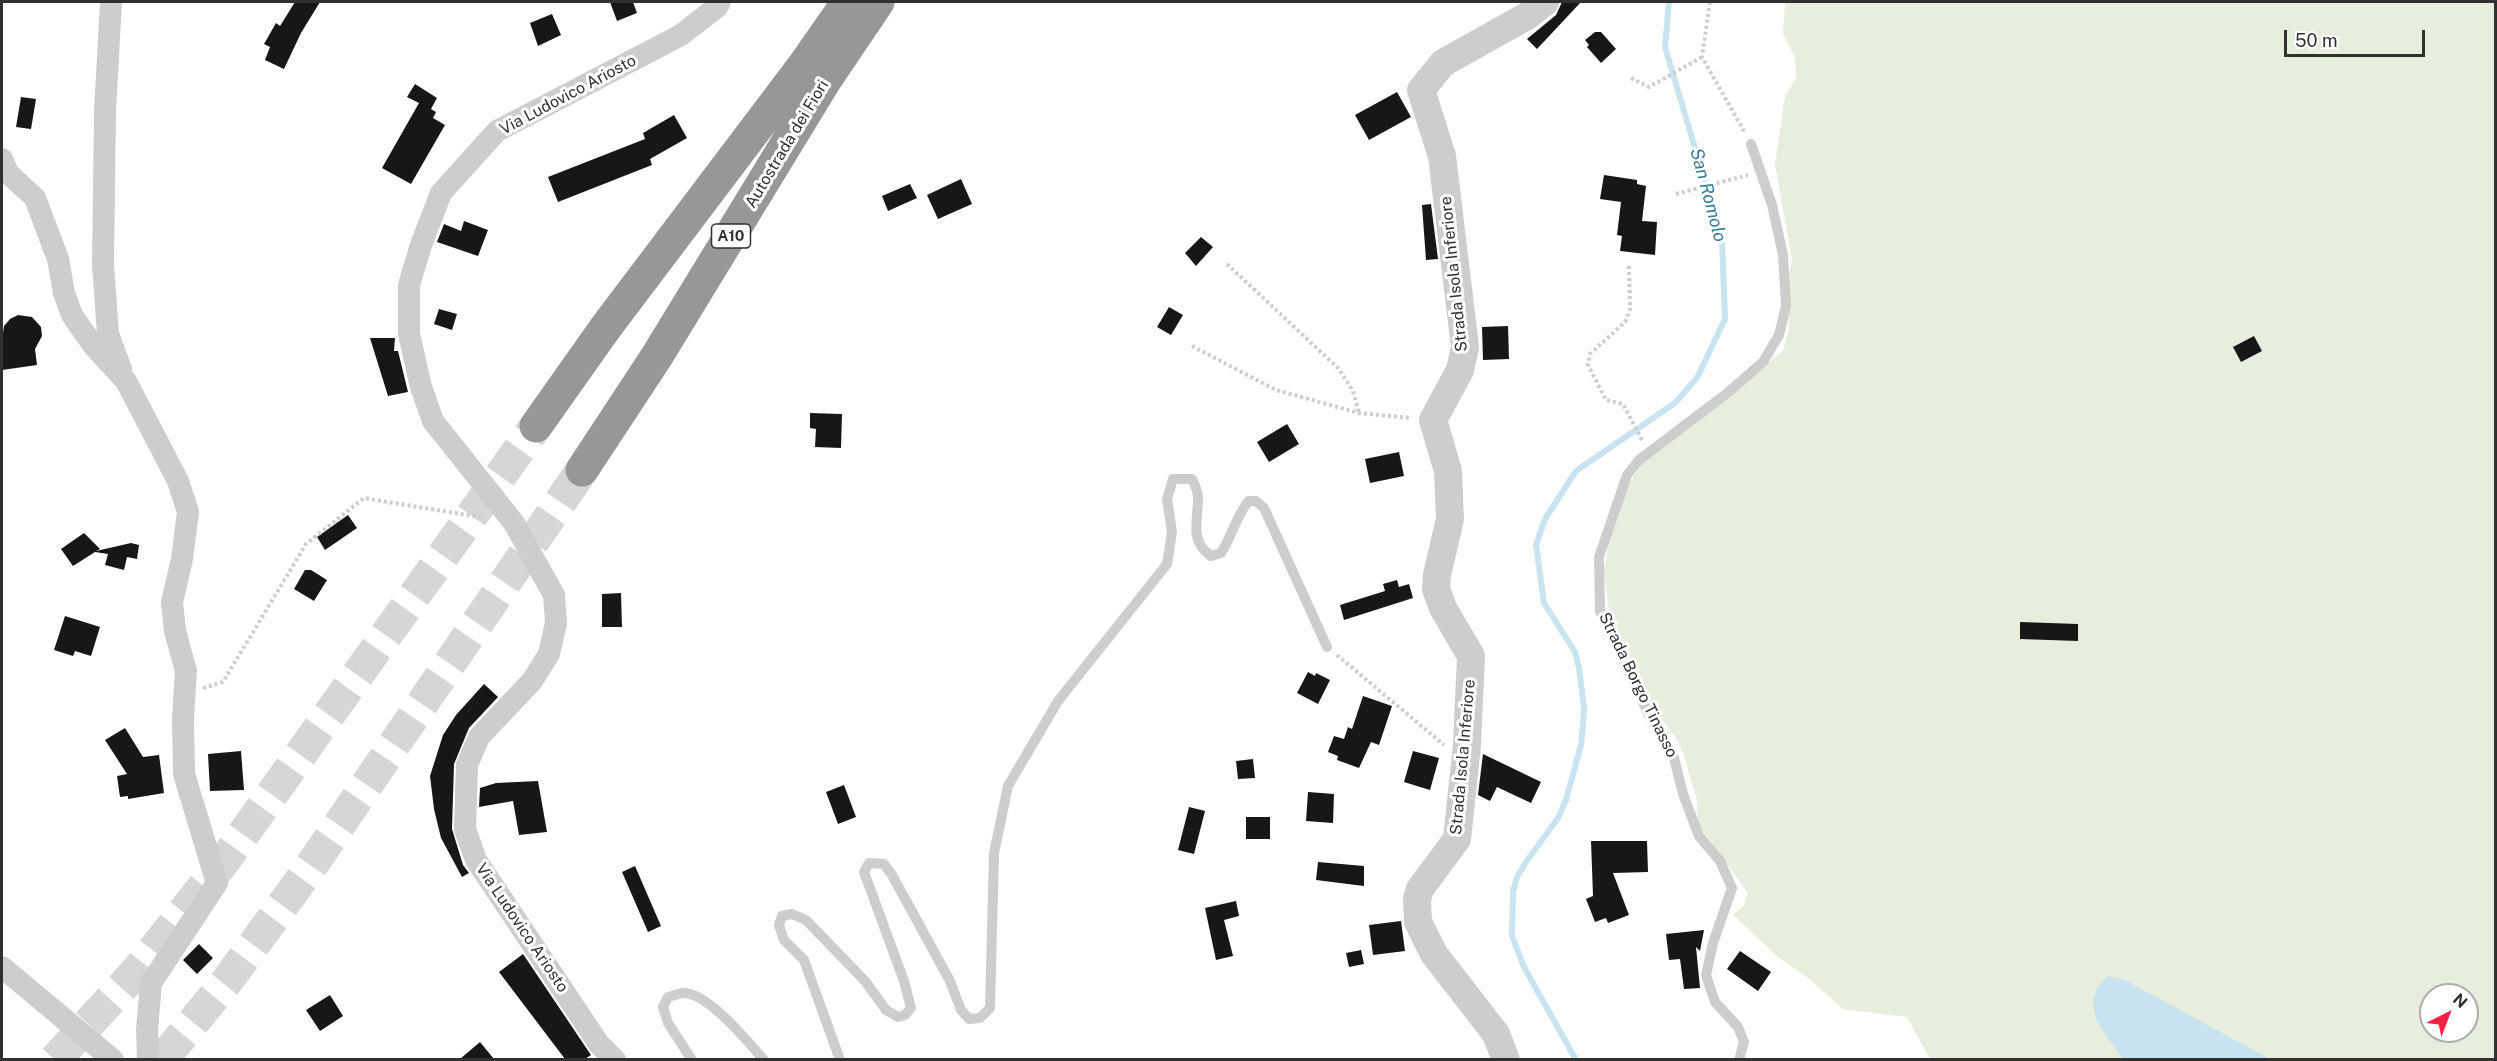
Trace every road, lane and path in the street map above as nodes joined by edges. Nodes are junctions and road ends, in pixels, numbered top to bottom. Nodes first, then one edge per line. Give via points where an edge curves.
1 (111, 2) edge
2 (720, 2) edge
3 (848, 2) edge
4 (878, 2) edge
5 (1545, 2) edge
6 (1710, 2) edge
7 (1702, 57) junction
8 (1631, 78) dead end
9 (1751, 144) joint
10 (2, 159) edge
11 (1733, 180) dead end
12 (1676, 194) dead end
13 (1227, 264) dead end
14 (1629, 266) dead end
15 (1192, 346) dead end
16 (126, 381) junction
17 (1359, 413) junction
18 (1433, 420) junction
19 (536, 426) tunnel mouth
20 (1642, 441) dead end
21 (582, 470) tunnel mouth
22 (514, 523) junction
23 (1327, 647) joint
24 (184, 692) junction
25 (1465, 762) junction
26 (2, 966) edge
27 (114, 1059) edge
28 (148, 1059) edge
29 (615, 1059) edge
30 (692, 1059) edge
31 (764, 1059) edge
32 (840, 1059) edge
33 (1506, 1059) edge
34 (1739, 1059) edge

1 - 16 street via 103,264 108,334
2 - 22 street, Via Ludovico Ariosto via 681,35 497,131 441,193 409,285 409,334 433,421
3 - 19 highway, Autostrada dei Fiori / A10
4 - 21 highway, Autostrada dei Fiori / A10
5 - 18 street, Strada Isola Inferiore via 1443,63 1421,90 1442,156 1465,347 1461,369
6 - 7 path
7 - 8 path via 1649,87
7 - 9 path
9 - 34 lane, Strada Borgo Tinasso via 1772,205 1783,255 1786,306 1779,335 1763,362 1639,460 1627,475 1599,557 1600,610 1649,715 1674,758 1699,836 1720,861 1732,888 1706,975 1715,1002 1738,1027 1744,1042
10 - 16 street via 8,173 35,198 58,259 72,315
11 - 12 path
13 - 17 path via 1339,369 1353,391
14 - 20 path via 1630,309 1624,322 1590,354 1588,365 1606,400 1623,404
15 - 17 path via 1276,390
16 - 24 street via 178,481 188,512 172,602 186,671
17 - 18 path
18 - 25 street, Strada Isola Inferiore via 1448,471 1450,519 1436,589 1471,657
22 - 24 path via 364,498 306,544 224,682
22 - 29 street, Via Ludovico Ariosto via 554,596 555,623 549,654 532,681 479,737 467,765 465,829 476,860 599,1044
23 - 25 path
23 - 32 lane via 1264,508 1249,501 1221,554 1210,556 1201,549 1194,528 1199,495 1192,479 1173,479 1167,499 1172,532 1167,564 1058,701 1008,786 994,853 990,1008 980,1018 969,1020 961,1010 950,981 884,864 869,863 864,872 904,981 911,1008 905,1015 898,1017 886,1010 865,981 806,920 792,914 782,916 779,925 784,940 804,960
24 - 28 street via 184,774 217,883 151,983
25 - 33 street, Strada Isola Inferiore via 1457,839 1420,889 1416,899 1418,922 1434,954 1496,1034
26 - 27 street
30 - 31 lane via 668,1023 663,1007 668,997 683,993 699,998 726,1019

